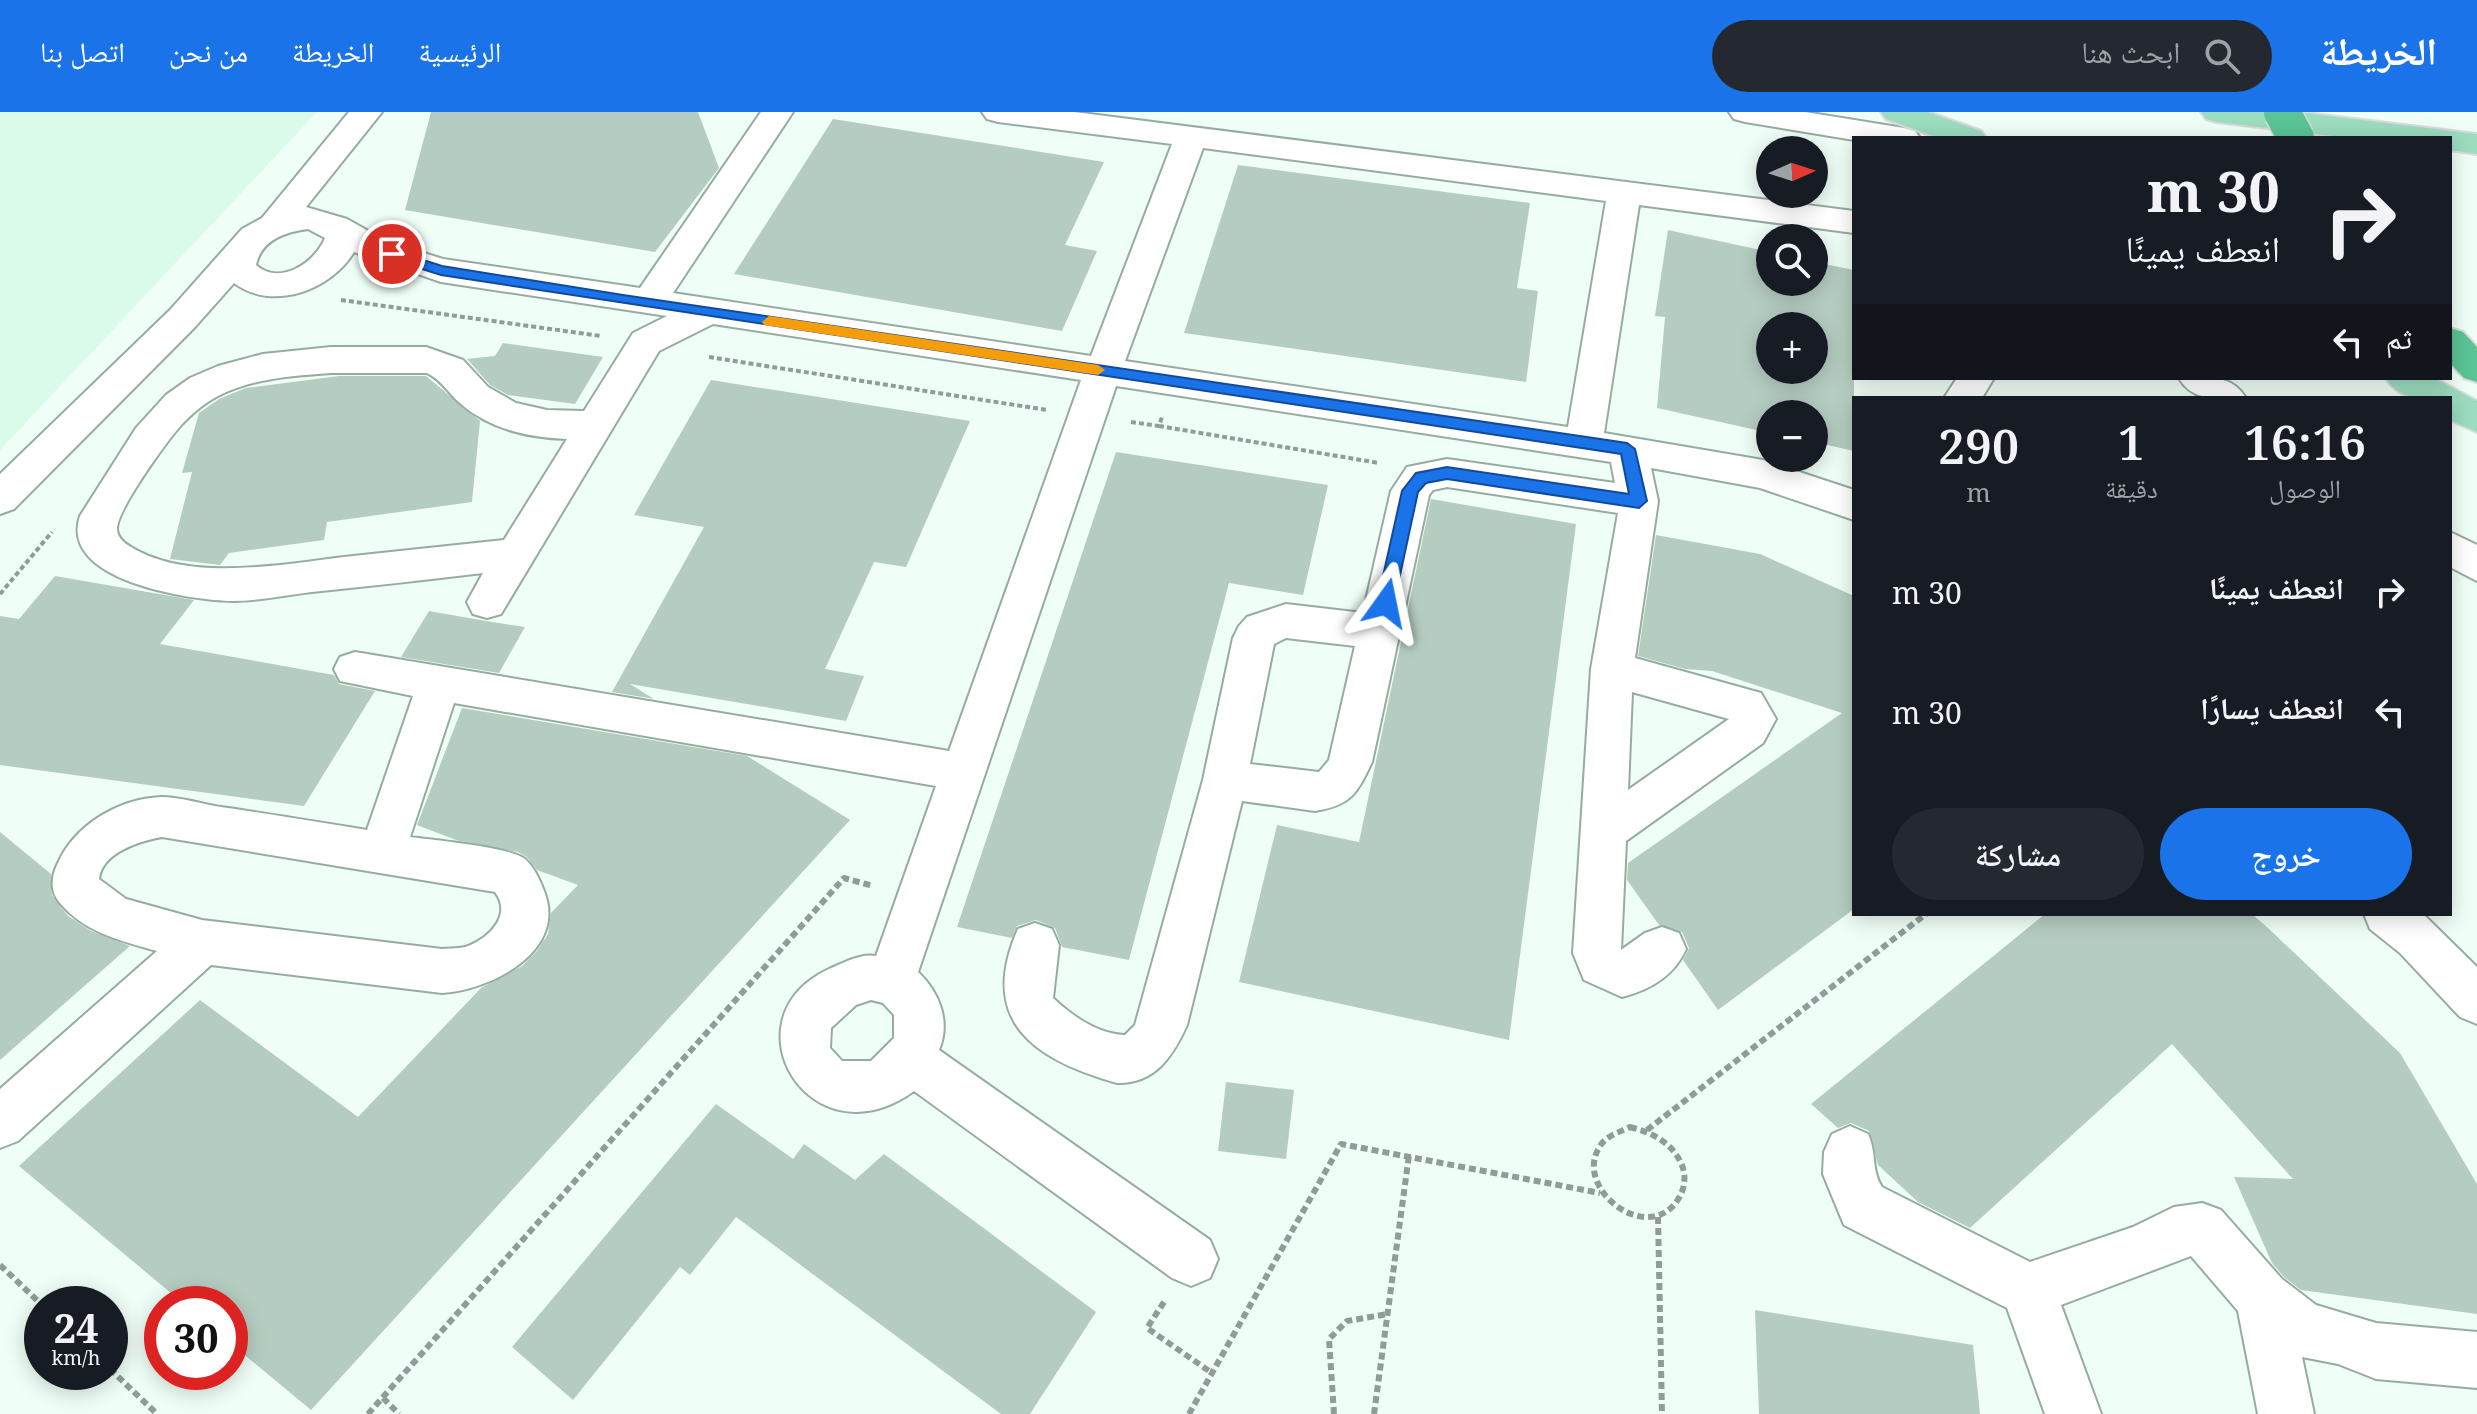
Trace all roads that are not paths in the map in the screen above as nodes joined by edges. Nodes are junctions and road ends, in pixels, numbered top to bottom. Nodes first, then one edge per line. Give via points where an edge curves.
1 (998, 112) edge
2 (1745, 112) edge
3 (1897, 112) edge
4 (2217, 112) edge
5 (2282, 112) edge
6 (773, 113) edge
7 (364, 114) edge
8 (1892, 136) edge
9 (1964, 136) edge
10 (2295, 136) edge
11 (2414, 136) edge
12 (1191, 137) junction
13 (2452, 140) edge
14 (2477, 144) edge
15 (1624, 193) junction
16 (1852, 222) edge
17 (274, 225) junction
18 (336, 227) junction
19 (239, 254) junction
20 (441, 270) junction
21 (299, 279) junction
22 (636, 302) junction
23 (706, 312) junction
24 (646, 342) junction
25 (2452, 343) edge
26 (132, 368) junction
27 (2477, 369) edge
28 (1103, 371) junction
29 (2200, 380) edge
30 (2408, 380) edge
31 (2224, 396) edge
32 (2436, 396) edge
33 (2452, 404) edge
34 (2477, 418) edge
35 (595, 425) junction
36 (1584, 443) junction
37 (1627, 449) junction
38 (0, 499) edge
39 (1639, 501) junction
40 (1852, 504) edge
41 (2452, 548) edge
42 (517, 554) junction
43 (2477, 565) edge
44 (487, 602) dead end
45 (1379, 632) junction
46 (355, 669) dead end
47 (1612, 669) junction
48 (439, 683) junction
49 (963, 772) junction
50 (1225, 780) junction
51 (1603, 832) junction
52 (382, 852) junction
53 (2390, 916) edge
54 (202, 942) junction
55 (1035, 945) dead end
56 (1662, 949) dead end
57 (891, 980) junction
58 (2477, 1001) edge
59 (911, 1059) junction
60 (0, 1123) edge
61 (1850, 1152) dead end
62 (1191, 1259) road end
63 (2028, 1290) junction
64 (2263, 1298) junction
65 (2477, 1360) edge
66 (2073, 1414) edge
67 (2286, 1414) edge

1 - 12 street
2 - 8 street
3 - 9 main road
4 - 11 main road
5 - 10 highway, bridge
6 - 22 street
7 - 17 street
7 - 18 street via 339,173
12 - 15 street
12 - 28 street
13 - 14 main road
15 - 16 street
15 - 36 street
17 - 18 street via 310,218
17 - 19 street
18 - 20 street via 374,249
18 - 21 street via 342,238 340,251 330,263
19 - 21 street via 238,268 246,279 263,284
19 - 26 street
20 - 21 street
20 - 22 street
21 - 26 street
22 - 23 street
22 - 24 street
23 - 24 street
23 - 28 street
24 - 35 street
25 - 27 highway
26 - 38 street
28 - 36 street
28 - 49 street
29 - 31 street
30 - 32 main road
33 - 34 main road
35 - 42 street
35 - 42 street via 545,426 520,420 477,397 456,371 426,360 248,369 210,383 178,405 98,519 97,535 117,558 155,574 206,584
36 - 37 street
37 - 39 street
37 - 40 street via 1763,474
39 - 45 street via 1438,472 1421,477 1410,491
39 - 47 street
41 - 43 street
42 - 44 street
45 - 50 street via 1350,762 1339,783 1315,792
45 - 50 street via 1286,621 1262,629 1251,648
46 - 48 street
47 - 51 street
47 - 51 street via 1746,706 1754,719 1748,730
48 - 49 street
48 - 52 street
49 - 57 street
50 - 55 street via 1162,1025 1142,1052 1127,1059 1109,1058 1038,1020 1028,1002
51 - 56 street via 1597,941 1601,964 1622,975 1634,972
52 - 54 street via 162,817 137,820 113,832 75,870 75,887 101,910
52 - 54 street via 508,873 523,888 527,910 517,935 497,956 470,969 442,971
53 - 58 street
54 - 60 street
57 - 59 street via 907,989 922,1022
57 - 59 street via 851,980 833,989 809,1022 809,1060 836,1085 856,1088 896,1074
59 - 62 street
61 - 63 street via 1851,1188 1863,1206
63 - 64 street via 2148,1248 2163,1236 2202,1229
63 - 66 street
64 - 65 street via 2304,1330 2376,1351
64 - 67 street

